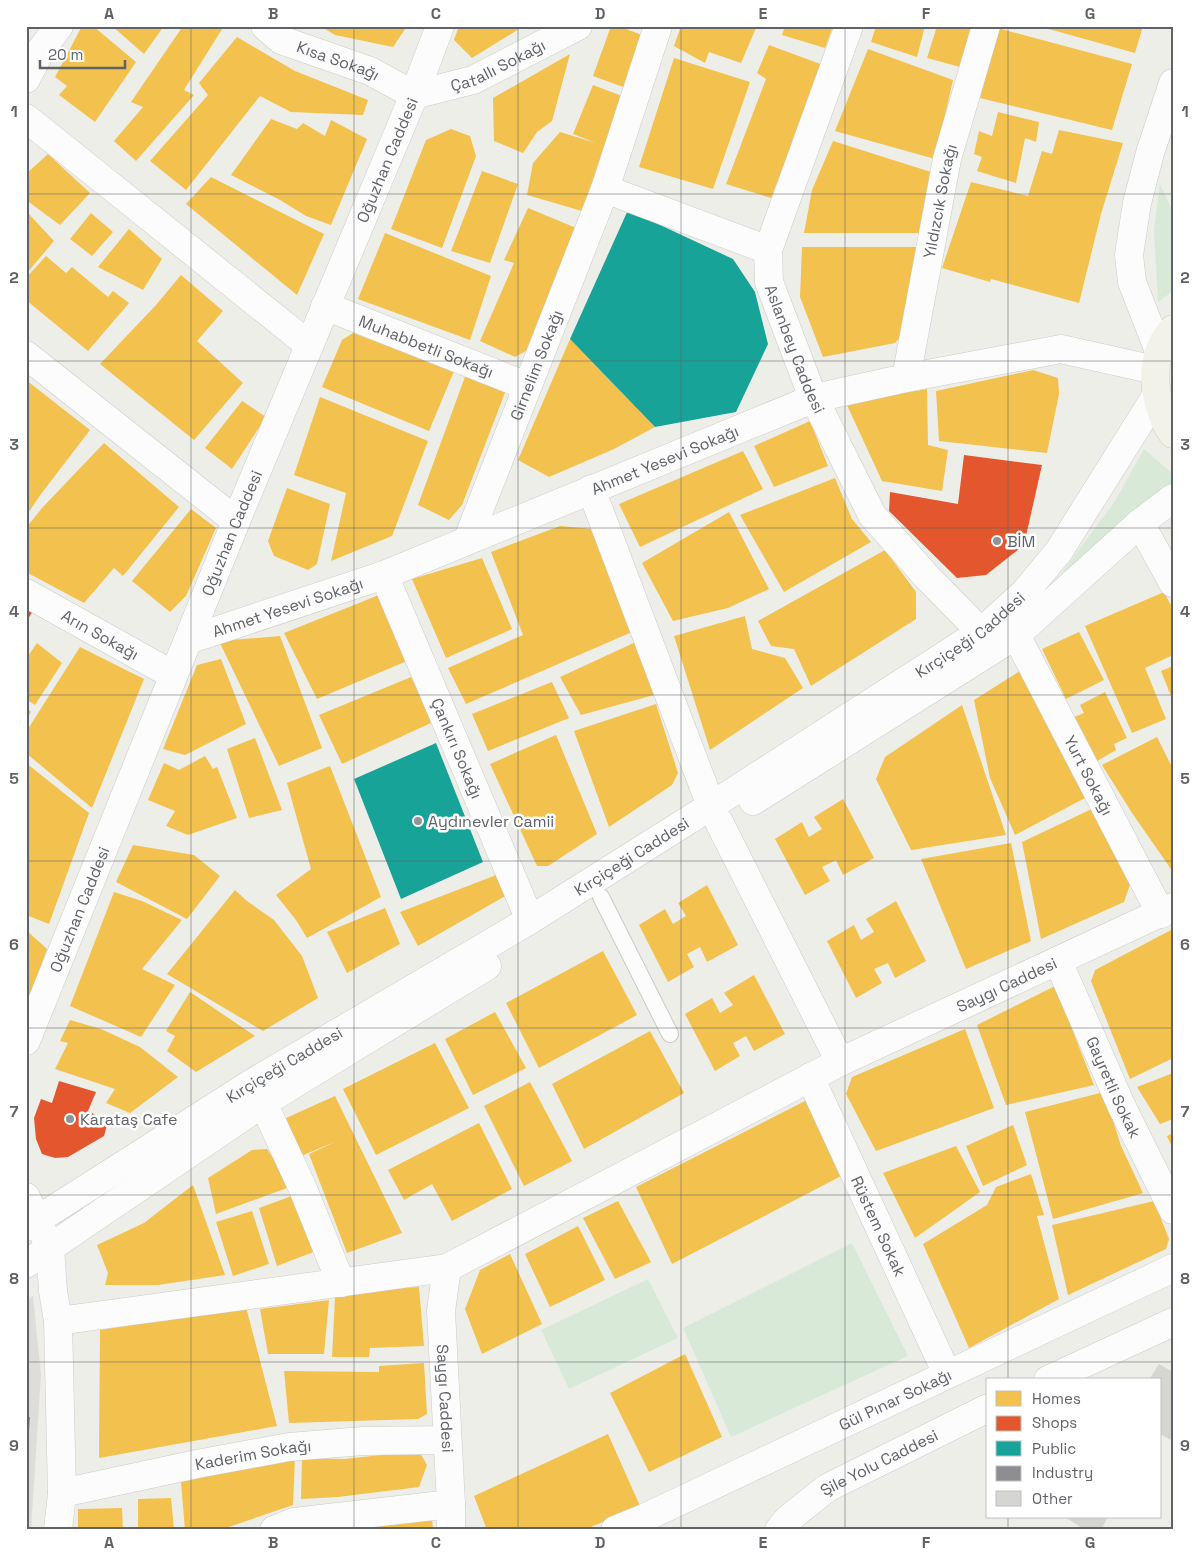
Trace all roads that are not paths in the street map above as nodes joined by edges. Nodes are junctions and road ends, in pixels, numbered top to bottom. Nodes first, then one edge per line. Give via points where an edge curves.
1 (59, 26) edge
2 (265, 26) edge
3 (440, 26) edge
4 (578, 26) edge
5 (658, 26) edge
6 (849, 26) edge
7 (986, 26) edge
8 (34, 44) edge
9 (26, 79) edge
10 (1172, 85) edge
11 (414, 95) junction
12 (1173, 116) edge
13 (26, 118) edge
14 (605, 189) junction
15 (768, 250) junction
16 (325, 306) junction
17 (309, 344) junction
18 (26, 354) edge
19 (1161, 362) edge
20 (906, 378) junction
21 (527, 386) junction
22 (815, 398) junction
23 (1173, 434) edge
24 (591, 489) junction
25 (1173, 498) edge
26 (236, 521) junction
27 (1140, 523) junction
28 (467, 541) junction
29 (384, 574) junction
30 (1173, 584) edge
31 (26, 593) edge
32 (981, 632) junction
33 (1016, 635) junction
34 (188, 640) junction
35 (173, 675) junction
36 (715, 814) junction
37 (601, 897) junction
38 (1167, 910) edge
39 (530, 920) junction
40 (1058, 962) junction
41 (670, 1034) dead end
42 (26, 1042) edge
43 (840, 1062) junction
44 (810, 1077) junction
45 (263, 1103) junction
46 (1173, 1210) edge
47 (30, 1214) edge
48 (50, 1247) junction
49 (26, 1264) edge
50 (447, 1268) junction
51 (1173, 1268) edge
52 (341, 1283) junction
53 (58, 1321) junction
54 (1173, 1322) edge
55 (947, 1374) junction
56 (1052, 1378) edge
57 (986, 1409) edge
58 (447, 1440) junction
59 (62, 1493) junction
60 (451, 1517) edge
61 (58, 1530) edge
62 (274, 1530) edge
63 (615, 1530) edge
64 (779, 1530) edge

1 - 8 street
2 - 11 street, Kısa Sokağı via 281,40 370,71
3 - 11 street, Oğuzhan Caddesi
4 - 11 street, Çatallı Sokağı via 473,80
5 - 14 street, Girnelim Sokağı
6 - 15 street, Aslanbey Caddesi
7 - 20 street, Yıldızcık Sokağı via 947,159
8 - 9 street
10 - 12 street
10 - 19 street via 1139,195 1129,255 1132,282
11 - 16 street, Oğuzhan Caddesi
13 - 17 street
14 - 15 street
14 - 21 street, Girnelim Sokağı
15 - 22 street, Aslanbey Caddesi via 769,282
16 - 17 street, Oğuzhan Caddesi
16 - 21 street, Muhabbetli Sokağı
17 - 26 street, Oğuzhan Caddesi
18 - 26 street
19 - 20 street, Ahmet Yesevi Sokağı via 1061,350
19 - 23 main road via 1168,429
19 - 32 street, Kırçiçeği Caddesi via 1059,551 1025,592
20 - 22 street, Ahmet Yesevi Sokağı
21 - 28 street, Girnelim Sokağı
22 - 24 street, Ahmet Yesevi Sokağı
22 - 32 street, Aslanbey Caddesi via 872,515
24 - 28 street, Ahmet Yesevi Sokağı
24 - 36 street
25 - 27 street, Kırçiçeği Caddesi
26 - 34 street, Oğuzhan Caddesi
27 - 30 street
27 - 33 street, Kırçiçeği Caddesi
28 - 29 street, Ahmet Yesevi Sokağı
29 - 34 street, Ahmet Yesevi Sokağı
29 - 39 street, Çankırı Sokağı
31 - 35 street, Arın Sokağı
32 - 36 street, Kırçiçeği Caddesi
33 - 36 street, Kırçiçeği Caddesi
33 - 38 street, Yurt Sokağı
34 - 35 street, Oğuzhan Caddesi
35 - 42 street, Oğuzhan Caddesi
36 - 37 street, Kırçiçeği Caddesi
36 - 39 street, Kırçiçeği Caddesi
36 - 43 street
37 - 41 lane
37 - 45 street, Kırçiçeği Caddesi
38 - 40 street, Saygı Caddesi
39 - 47 street, Kırçiçeği Caddesi
40 - 43 street, Saygı Caddesi
40 - 46 street, Gayretli Sokak via 1120,1105
43 - 44 street, Saygı Caddesi
44 - 50 street, Saygı Caddesi
44 - 55 street, Rüstem Sokak
45 - 48 street, Kırçiçeği Caddesi
45 - 52 street via 303,1189
47 - 48 street
48 - 49 street, Kırçiçeği Caddesi
48 - 53 street
50 - 52 street, Saygı Caddesi
50 - 58 street, Saygı Caddesi via 441,1311
51 - 55 street, Gül Pınar Sokağı
52 - 53 street, Saygı Caddesi
53 - 59 street
54 - 56 street
55 - 63 street, Gül Pınar Sokağı
57 - 64 street, Şile Yolu Caddesi via 827,1488
58 - 59 street, Kaderim Sokağı via 289,1447
58 - 60 street, Saygı Caddesi
59 - 61 street
60 - 62 street via 294,1522

